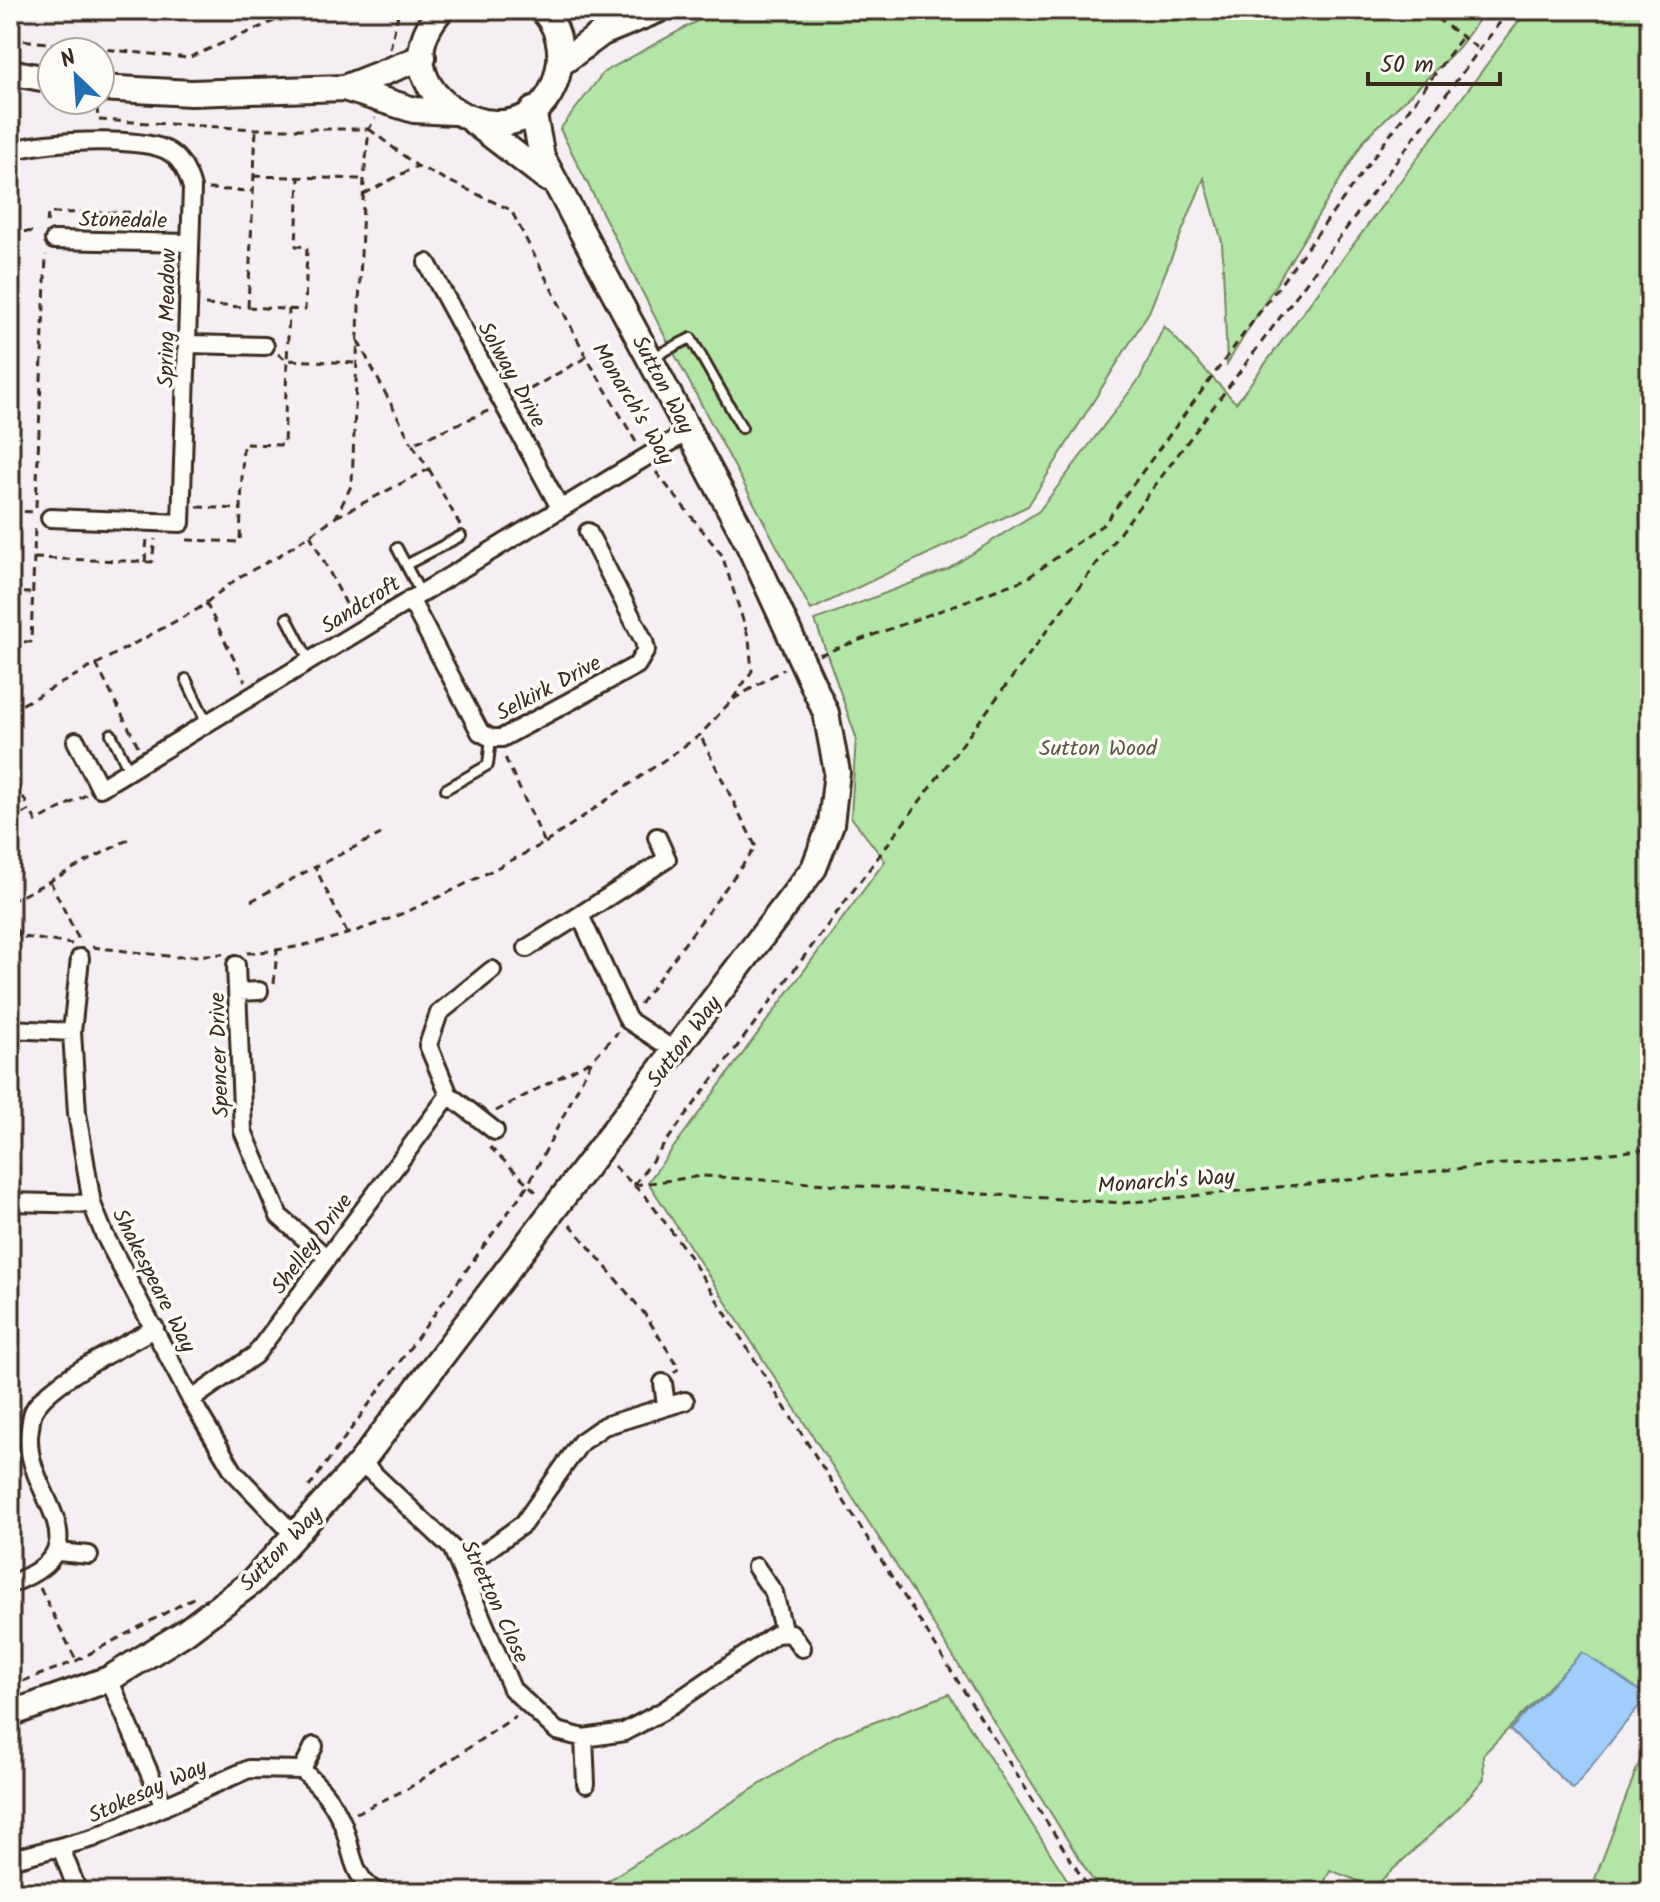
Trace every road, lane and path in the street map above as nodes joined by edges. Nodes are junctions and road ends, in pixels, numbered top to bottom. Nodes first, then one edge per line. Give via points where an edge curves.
1 (300, 10) edge
2 (441, 10) edge
3 (542, 10) edge
4 (658, 10) edge
5 (1425, 10) edge
6 (1509, 10) edge
7 (1462, 37) junction
8 (10, 39) edge
9 (36, 43) edge
10 (1479, 49) junction
11 (116, 52) edge
12 (423, 57) junction
13 (560, 64) junction
14 (10, 72) edge
15 (36, 77) edge
16 (344, 88) junction
17 (116, 89) edge
18 (533, 110) junction
19 (98, 116) edge
20 (463, 117) junction
21 (256, 129) junction
22 (369, 129) junction
23 (10, 152) edge
24 (417, 166) junction
25 (254, 176) junction
26 (299, 177) junction
27 (364, 179) junction
28 (556, 185) junction
29 (192, 188) junction
30 (253, 191) junction
31 (363, 195) junction
32 (10, 231) edge
33 (50, 238) junction
34 (157, 242) junction
35 (190, 243) junction
36 (427, 263) dead end
37 (189, 304) junction
38 (248, 307) junction
39 (289, 309) junction
40 (357, 339) junction
41 (189, 344) junction
42 (265, 346) joint
43 (587, 358) junction
44 (650, 358) junction
45 (287, 360) junction
46 (356, 363) junction
47 (505, 404) junction
48 (742, 428) dead end
49 (689, 431) junction
50 (412, 444) junction
51 (644, 457) junction
52 (429, 469) junction
53 (182, 506) junction
54 (559, 506) junction
55 (241, 509) junction
56 (10, 511) edge
57 (43, 515) junction
58 (336, 517) junction
59 (149, 522) junction
60 (588, 532) dead end
61 (310, 535) junction
62 (461, 536) dead end
63 (167, 539) dead end
64 (182, 540) dead end
65 (397, 548) dead end
66 (34, 558) junction
67 (476, 558) junction
68 (145, 562) junction
69 (406, 565) junction
70 (10, 592) edge
71 (32, 593) junction
72 (415, 596) junction
73 (206, 603) junction
74 (287, 618) dead end
75 (360, 630) junction
76 (10, 641) edge
77 (816, 656) dead end
78 (309, 660) junction
79 (96, 664) junction
80 (788, 667) dead end
81 (186, 679) dead end
82 (252, 695) junction
83 (732, 700) junction
84 (10, 711) edge
85 (207, 723) junction
86 (111, 734) dead end
87 (700, 735) junction
88 (493, 738) junction
89 (76, 741) dead end
90 (145, 760) junction
91 (129, 770) junction
92 (10, 772) edge
93 (446, 789) dead end
94 (89, 793) dead end
95 (30, 810) junction
96 (10, 820) edge
97 (381, 834) dead end
98 (657, 837) dead end
99 (131, 838) dead end
100 (545, 843) junction
101 (315, 867) junction
102 (50, 881) junction
103 (251, 901) dead end
104 (10, 902) edge
105 (580, 915) junction
106 (10, 917) edge
107 (347, 933) junction
108 (10, 935) edge
109 (20, 936) junction
110 (527, 948) dead end
111 (277, 951) junction
112 (81, 952) junction
113 (237, 957) junction
114 (492, 970) dead end
115 (259, 991) joint
116 (238, 992) junction
117 (628, 1020) junction
118 (10, 1029) edge
119 (72, 1032) junction
120 (675, 1051) junction
121 (592, 1060) junction
122 (449, 1095) junction
123 (495, 1131) junction
124 (1650, 1149) edge
125 (600, 1152) junction
126 (528, 1185) junction
127 (634, 1185) junction
128 (10, 1202) edge
129 (92, 1204) junction
130 (556, 1208) junction
131 (327, 1258) junction
132 (155, 1328) junction
133 (663, 1383) joint
134 (191, 1400) junction
135 (685, 1401) dead end
136 (666, 1405) junction
137 (361, 1462) junction
138 (307, 1496) dead end
139 (295, 1536) junction
140 (58, 1552) junction
141 (89, 1555) dead end
142 (756, 1567) dead end
143 (461, 1569) junction
144 (34, 1575) junction
145 (10, 1584) edge
146 (202, 1593) dead end
147 (784, 1633) junction
148 (802, 1648) dead end
149 (76, 1661) junction
150 (109, 1679) junction
151 (10, 1686) edge
152 (530, 1707) junction
153 (10, 1714) edge
154 (584, 1738) junction
155 (314, 1746) dead end
156 (302, 1770) junction
157 (586, 1784) dead end
158 (164, 1807) junction
159 (342, 1821) junction
160 (61, 1848) junction
161 (10, 1860) edge
162 (78, 1892) edge
163 (377, 1892) edge
164 (1091, 1892) edge

1 - 11 path via 188,58
2 - 12 street via 426,36
3 - 13 street via 557,35
4 - 13 street via 602,33
5 - 7 path
6 - 10 path
7 - 10 path
7 - 77 path via 1104,524 1026,579
8 - 9 path
10 - 127 path
12 - 16 street
12 - 20 street, Sutton Way via 430,86
13 - 18 street via 551,89
14 - 15 street
16 - 17 street via 191,93
16 - 20 street via 414,110
18 - 20 street via 501,124
18 - 28 street, Sutton Way via 542,157
19 - 21 path
20 - 28 street, Sutton Way
21 - 22 path
21 - 25 path
22 - 24 path, Monarch's Way
22 - 27 path
23 - 29 street via 36,143 154,147 177,157
24 - 31 path
24 - 43 path, Monarch's Way via 511,210
25 - 26 path
25 - 30 path
26 - 27 path
26 - 39 path via 296,246 307,247 305,310
27 - 31 path
28 - 44 street, Sutton Way
29 - 30 path
29 - 35 street, Spring Meadow
30 - 38 path
31 - 40 path
32 - 33 path via 39,232
33 - 34 street, Stonedale
33 - 34 path via 48,213 156,212
33 - 57 path
34 - 35 street, Stonedale
35 - 37 street, Spring Meadow
36 - 47 street, Solway Drive
37 - 38 path
37 - 41 street, Spring Meadow
38 - 39 path
39 - 45 path
40 - 46 path
40 - 50 path
41 - 42 street
41 - 53 street, Spring Meadow
42 - 45 path
43 - 47 path
43 - 51 path, Monarch's Way
44 - 48 lane via 691,338
44 - 49 street, Sutton Way
45 - 46 path
45 - 55 path via 284,445 243,444
46 - 58 path via 352,484
47 - 50 path
47 - 54 street, Solway Drive
49 - 51 street, Sandcroft
49 - 120 street, Sutton Way via 747,541 826,713 837,772 831,824 814,868
50 - 52 path
51 - 54 street, Sandcroft
51 - 83 path, Monarch's Way via 722,555 749,639 752,671
52 - 58 path
52 - 67 path
53 - 55 path
53 - 59 street via 181,523
54 - 67 street, Sandcroft
55 - 64 path via 240,542
56 - 57 path
57 - 59 street
57 - 66 path
58 - 61 path
59 - 68 path
60 - 88 street, Selkirk Drive via 644,641 644,658
61 - 73 path
61 - 75 path
62 - 69 lane
63 - 68 path via 153,539 152,562
65 - 69 lane
66 - 68 path
66 - 71 path
67 - 72 street, Sandcroft
69 - 72 lane
70 - 71 path
71 - 76 path via 31,642
72 - 75 street, Sandcroft
72 - 88 street, Selkirk Drive via 480,732
73 - 79 path
73 - 82 path
74 - 78 lane
75 - 78 street, Sandcroft
78 - 82 street, Sandcroft
79 - 84 path
79 - 90 path
80 - 83 path
81 - 85 lane
82 - 85 street, Sandcroft
83 - 87 path
85 - 90 street, Sandcroft
86 - 91 lane
87 - 100 path
87 - 117 path via 756,847
88 - 93 lane via 488,765
88 - 100 path
89 - 91 street, Sandcroft via 100,788
90 - 91 street, Sandcroft
92 - 95 path
94 - 95 path via 36,821
95 - 96 path
97 - 101 path
98 - 105 street via 667,859
99 - 102 path
100 - 107 path via 388,922
101 - 103 path
101 - 107 path
102 - 104 path
102 - 112 path
105 - 110 street
105 - 117 street
106 - 109 path
107 - 111 path
108 - 109 path
109 - 112 path
111 - 113 path
111 - 115 path via 274,990
112 - 113 path
112 - 119 street, Shakespeare Way
113 - 116 street, Spencer Drive
114 - 122 street via 439,1013 428,1045
115 - 116 street
116 - 131 street, Spencer Drive via 243,1131 279,1216
117 - 120 street
117 - 121 path
118 - 119 street
119 - 129 street, Shakespeare Way via 77,1113
120 - 125 street, Sutton Way
121 - 123 path via 493,1113
121 - 126 path
122 - 123 street
122 - 131 street, Shelley Drive
123 - 126 path via 489,1149
124 - 127 path, Monarch's Way via 1123,1203 702,1176
125 - 127 path
125 - 130 street, Sutton Way
126 - 138 path via 311,1482
127 - 164 path via 686,1251
128 - 129 street
129 - 132 street, Shakespeare Way
130 - 133 path via 644,1313 679,1368
130 - 137 street, Sutton Way
131 - 134 street, Shelley Drive via 255,1355
132 - 134 street, Shakespeare Way
132 - 140 street via 72,1375 34,1411 27,1447 61,1531
133 - 136 street
134 - 139 street, Shakespeare Way via 234,1472
135 - 136 street
136 - 143 street via 604,1426 581,1442 523,1524
137 - 139 street, Sutton Way
137 - 143 street, Stretton Close via 452,1548
139 - 150 street, Sutton Way via 241,1591
140 - 141 street
140 - 144 street
142 - 147 street via 774,1593
143 - 152 street, Stretton Close via 512,1689
144 - 145 street
144 - 149 path
146 - 149 path
147 - 148 street via 791,1633
147 - 154 street via 624,1732
149 - 151 path
150 - 153 street, Sutton Way
150 - 158 street
152 - 154 street, Stretton Close via 557,1731
152 - 159 path via 409,1788
154 - 157 street
155 - 156 street
156 - 158 street, Stokesay Way via 249,1769
156 - 159 street via 324,1791
158 - 160 street, Stokesay Way
159 - 163 street via 353,1865
160 - 161 street, Stokesay Way
160 - 162 street

